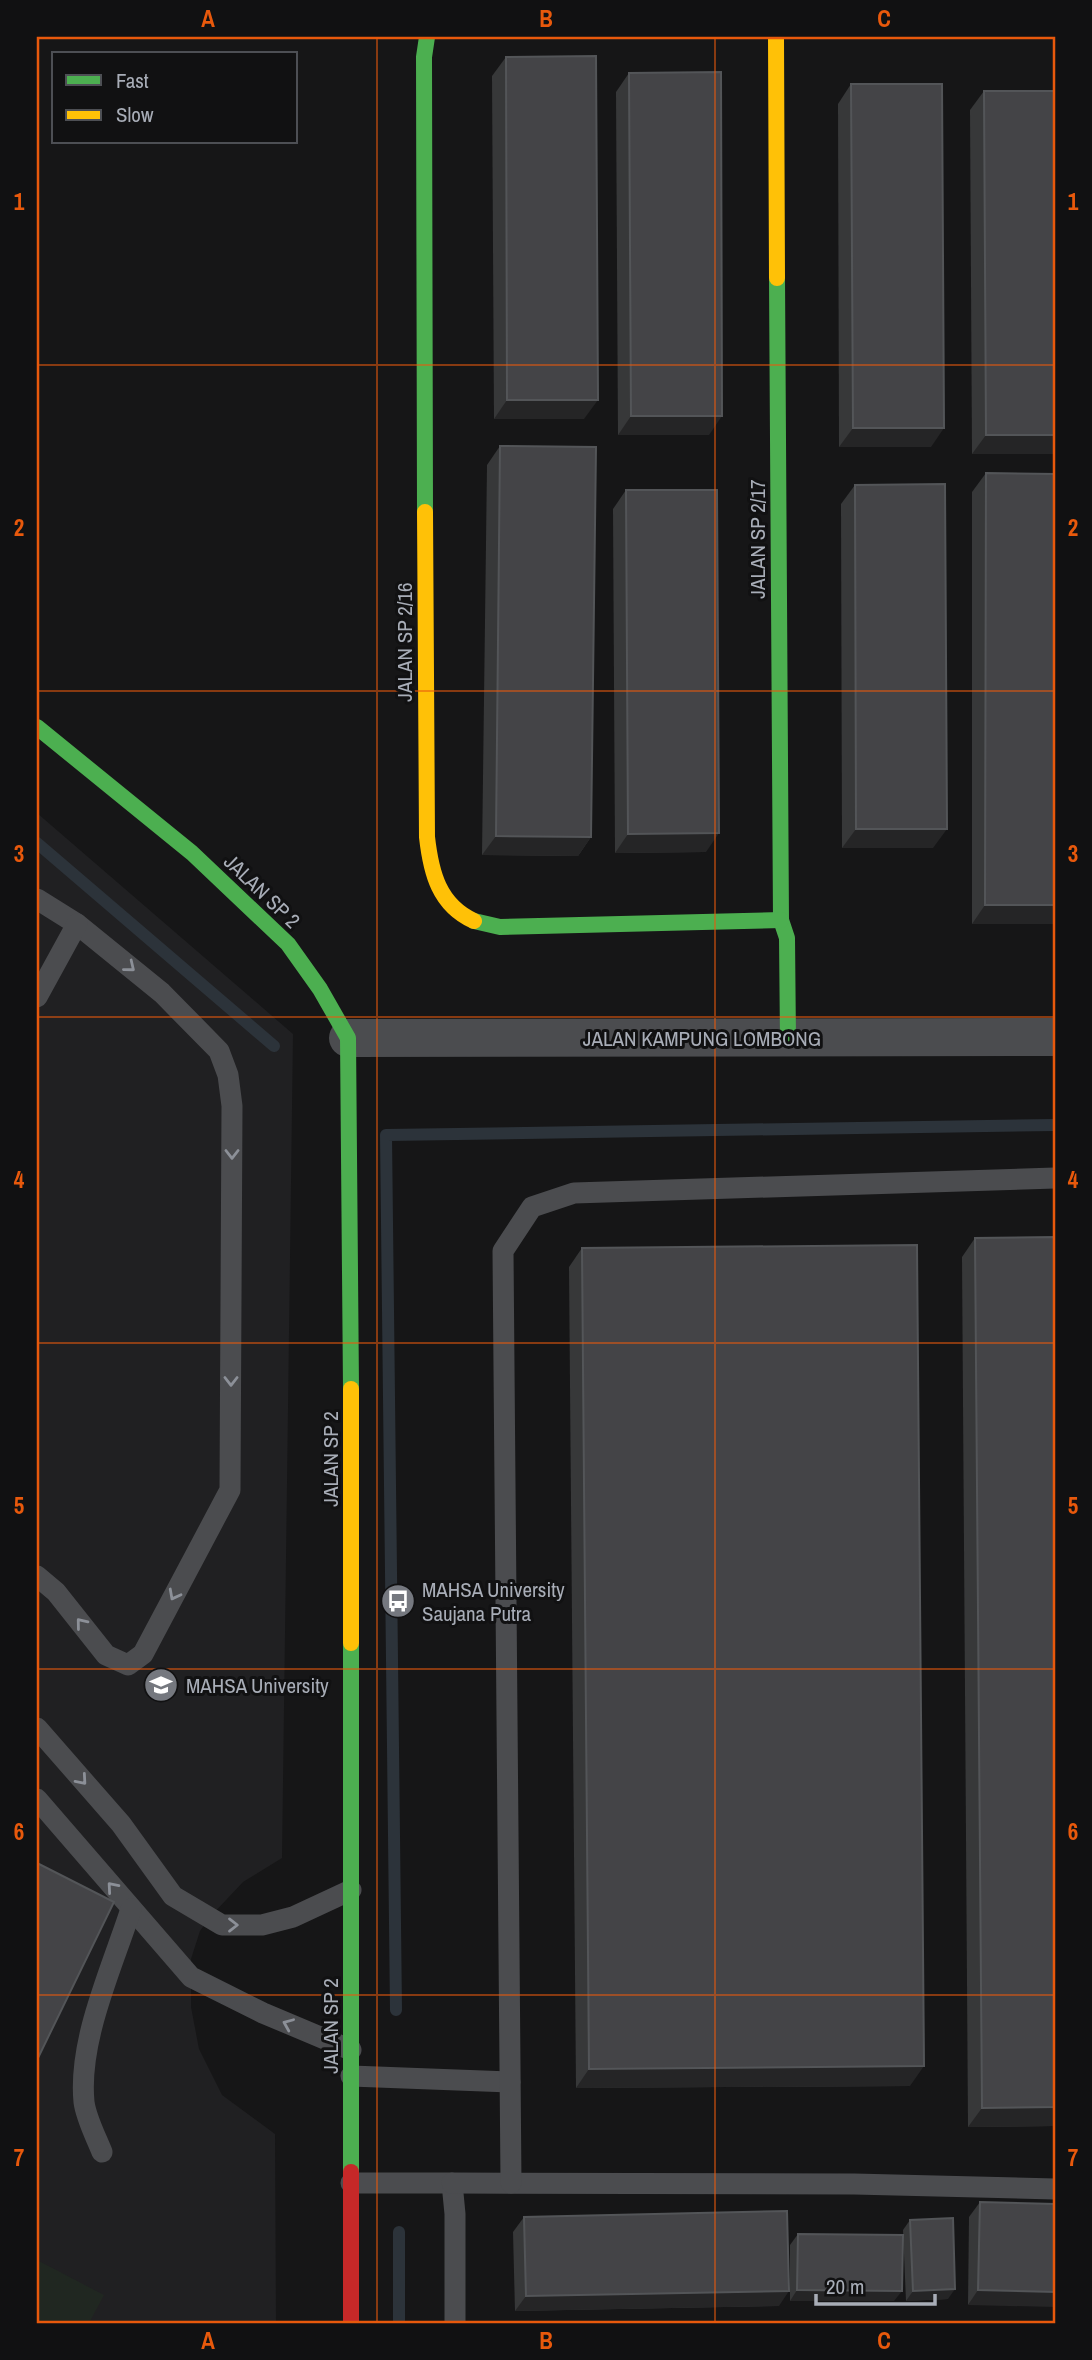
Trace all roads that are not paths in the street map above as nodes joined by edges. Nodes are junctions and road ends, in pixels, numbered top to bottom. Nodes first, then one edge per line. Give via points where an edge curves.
1 (427, 37) edge
2 (776, 37) edge
3 (37, 727) edge
4 (37, 899) edge
5 (780, 920) junction
6 (77, 924) junction
7 (37, 997) edge
8 (1055, 1037) edge
9 (348, 1038) junction
10 (788, 1039) junction
11 (1055, 1178) edge
12 (37, 1576) edge
13 (37, 1728) edge
14 (37, 1799) edge
15 (351, 1890) junction
16 (131, 1909) junction
17 (351, 2050) junction
18 (351, 2076) junction
19 (510, 2082) junction
20 (102, 2152) dead end
21 (351, 2183) junction
22 (452, 2183) junction
23 (511, 2183) junction
24 (1055, 2189) edge
25 (351, 2323) edge
26 (455, 2323) edge

1 - 5 street, JALAN SP 2/16 via 425,823 436,887 451,906 471,920 500,927
2 - 5 street, JALAN SP 2/17
3 - 9 street, JALAN SP 2 via 192,853 288,944
4 - 6 lane
5 - 10 street, JALAN SP 2/17 via 787,938
6 - 7 lane
6 -> 12 lane via 162,993 219,1051 228,1075 232,1107 230,1490 143,1654 128,1665 106,1655 56,1592
8 - 10 street, JALAN KAMPUNG LOMBONG
9 - 10 street, JALAN KAMPUNG LOMBONG
9 - 15 street, JALAN SP 2
11 - 19 lane via 575,1192 532,1207 503,1251
13 -> 15 lane via 121,1824 173,1896 222,1925 262,1925 293,1917
16 -> 14 lane
15 - 17 street, JALAN SP 2
17 -> 16 lane via 191,1977
16 - 20 lane via 83,2066 84,2105
17 - 18 street, JALAN SP 2
18 - 19 lane
18 - 21 street, JALAN SP 2
19 - 23 lane
21 - 22 lane
21 - 25 street, JALAN SP 2
22 - 23 lane
22 - 26 lane
23 - 24 lane

